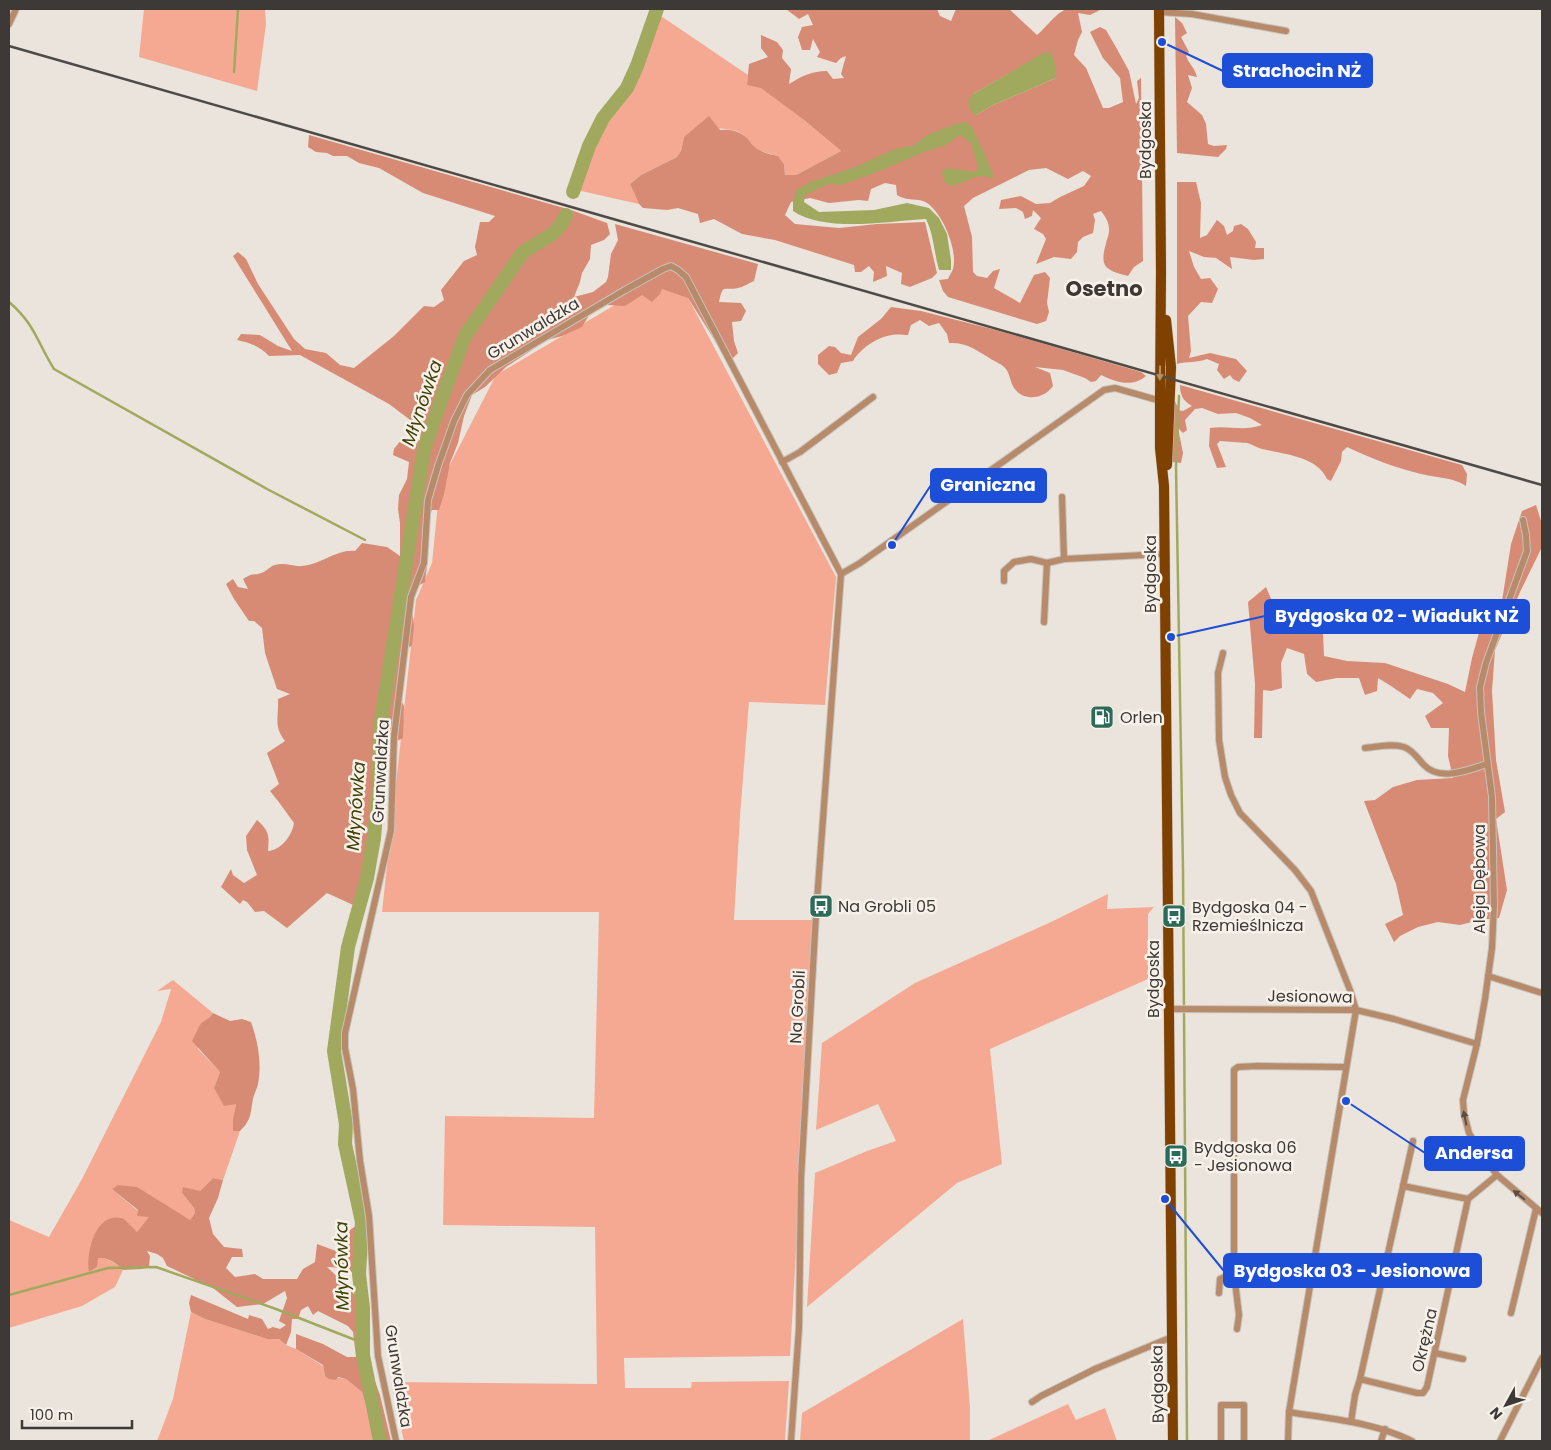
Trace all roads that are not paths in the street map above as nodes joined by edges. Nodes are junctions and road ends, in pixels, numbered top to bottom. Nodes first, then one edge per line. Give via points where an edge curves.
1 (16, 9) edge
2 (1159, 10) edge
3 (9, 24) edge
4 (1286, 30) dead end
5 (1161, 272) junction
6 (873, 397) dead end
7 (1160, 400) junction
8 (1169, 414) junction
9 (782, 462) junction
10 (1164, 486) junction
11 (1062, 497) dead end
12 (1524, 520) dead end
13 (1165, 554) junction
14 (1064, 559) junction
15 (1047, 564) junction
16 (841, 574) junction
17 (1004, 581) dead end
18 (1044, 622) dead end
19 (1223, 653) dead end
20 (1365, 748) dead end
21 (1487, 764) junction
22 (1488, 976) junction
23 (1542, 993) edge
24 (1168, 1009) junction
25 (1356, 1010) junction
26 (1477, 1044) junction
27 (1346, 1068) junction
28 (1413, 1141) dead end
29 (1496, 1175) junction
30 (1403, 1186) junction
31 (1468, 1199) junction
32 (1539, 1211) edge
33 (1311, 1273) junction
34 (1234, 1274) junction
35 (1219, 1293) dead end
36 (1511, 1313) dead end
37 (1237, 1329) dead end
38 (1172, 1337) junction
39 (1436, 1354) junction
40 (1542, 1358) edge
41 (1463, 1359) dead end
42 (1360, 1379) junction
43 (1032, 1402) dead end
44 (1289, 1412) junction
45 (1350, 1422) junction
46 (1385, 1429) junction
47 (396, 1441) edge
48 (791, 1441) edge
49 (1173, 1441) edge
50 (1221, 1441) edge
51 (1244, 1441) edge
52 (1288, 1441) edge
53 (1382, 1441) edge
54 (1412, 1441) edge
55 (1500, 1441) edge

1 - 3 street
2 - 4 street
2 - 5 main road, Bydgoska
5 -> 7 main road, Bydgoska
5 - 8 main road, Bydgoska via 1170,367
6 - 9 street
7 - 8 street
7 - 10 main road, Bydgoska
7 - 16 street via 1115,388 1104,390
8 - 10 main road, Bydgoska
9 - 16 street
9 - 47 street, Grunwaldzka via 686,277 671,266 490,370 467,395 454,421 428,500 424,563 411,597 394,737 392,830 345,1033 370,1216 378,1356
10 - 13 main road, Bydgoska
11 - 14 street
12 - 21 street, Aleja Dębowa via 1526,551 1480,687
13 - 14 street
13 - 24 main road, Bydgoska
14 - 15 street
15 - 17 street via 1031,559 1014,562 1004,570
15 - 18 street
16 - 48 street, Na Grobli via 815,930 801,1178 799,1328
19 - 25 street via 1218,673 1219,740 1231,795 1240,814 1311,890
20 - 21 street via 1402,746 1410,750 1429,771 1442,774 1460,773
21 - 22 street, Aleja Dębowa via 1492,797 1494,905
22 - 23 street
22 - 26 street, Aleja Dębowa
24 - 25 street, Jesionowa
24 - 38 main road, Bydgoska
25 - 26 street, Jesionowa
25 - 27 street
29 -> 26 street, Aleja Dębowa via 1469,1132 1464,1114 1463,1100
27 - 33 street
27 - 34 street via 1257,1066 1234,1070
28 - 30 street
29 - 31 street
32 -> 29 street, Aleja Dębowa
30 - 31 street
30 - 42 street
31 - 39 street, Okrężna
32 - 36 street
33 - 34 street
33 - 44 street
34 - 35 street via 1220,1279
34 - 37 street
38 - 43 street via 1095,1369
38 - 49 main road, Bydgoska
39 - 41 street
39 - 42 street, Okrężna via 1423,1393
40 - 55 street
42 - 45 street
44 - 45 street
44 - 52 street
45 - 46 street
46 - 53 street
46 - 54 street
50 - 51 street via 1220,1405 1244,1405

